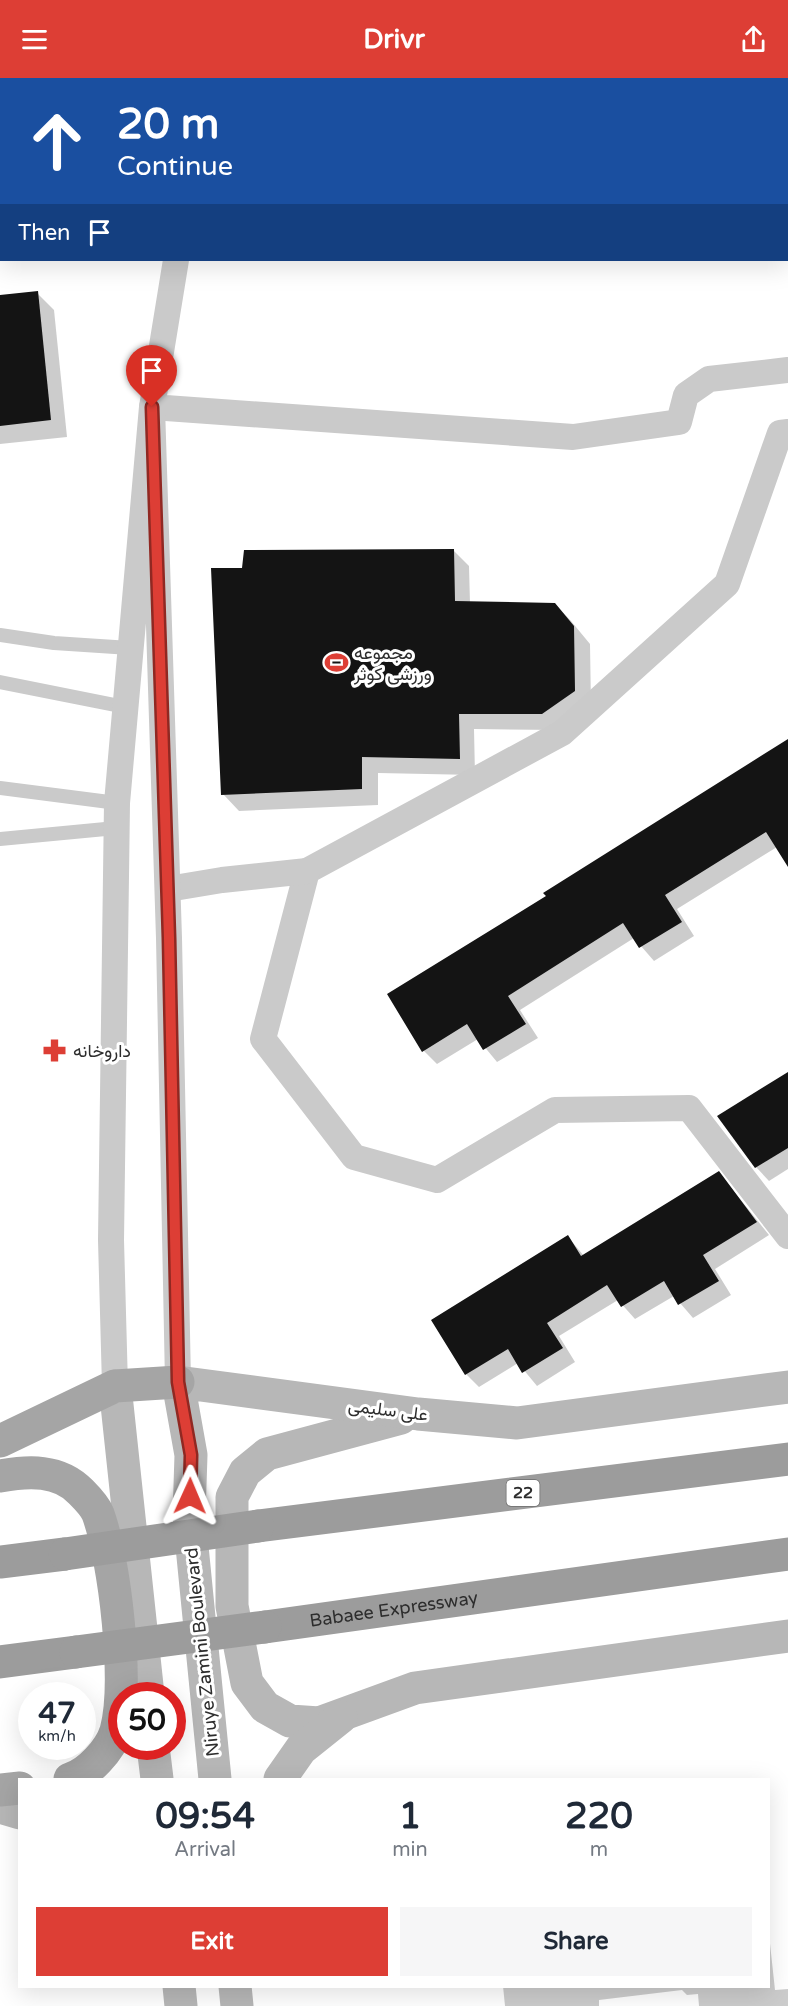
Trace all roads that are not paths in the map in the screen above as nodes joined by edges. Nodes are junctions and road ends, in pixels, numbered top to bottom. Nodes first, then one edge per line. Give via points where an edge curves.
1 (176, 261) edge
2 (788, 370) edge
3 (152, 407) junction
4 (788, 432) edge
5 (0, 635) edge
6 (130, 648) junction
7 (0, 682) edge
8 (125, 707) junction
9 (0, 788) edge
10 (117, 815) junction
11 (0, 839) edge
12 (307, 871) junction
13 (168, 890) junction
14 (788, 1236) edge
15 (178, 1382) junction
16 (115, 1386) junction
17 (788, 1386) edge
18 (418, 1414) junction
19 (0, 1441) edge
20 (788, 1459) edge
21 (0, 1476) edge
22 (788, 1554) edge
23 (0, 1562) edge
24 (788, 1636) edge
25 (0, 1662) edge
26 (147, 1682) edge
27 (347, 1712) junction
28 (155, 1760) edge
29 (72, 1778) edge
30 (157, 1778) edge
31 (215, 1778) edge
32 (281, 1778) edge
33 (18, 1788) edge
34 (0, 1790) edge
35 (0, 1807) edge
36 (18, 1812) edge
37 (179, 1988) edge
38 (235, 1988) edge
39 (181, 2006) edge
40 (237, 2006) edge

1 - 3 street
2 - 3 street via 709,380 686,395 679,422 573,437
3 - 6 street
3 - 13 street
4 - 12 street via 780,433 727,584 562,733
5 - 6 lane
6 - 8 street
7 - 8 lane
8 - 10 street
9 - 10 lane
10 - 11 lane
10 - 16 street via 111,1240
12 - 13 street
12 - 14 street via 263,1039 354,1157 437,1180 555,1110 689,1108
13 - 15 street
15 - 16 main road, علی سلیمی
15 - 18 main road, علی سلیمی
15 - 31 main road, Niruye Zamini Boulevard via 191,1455 189,1516
16 - 19 main road, علی سلیمی
16 - 26 main road
17 - 18 main road, علی سلیمی via 517,1423
18 - 27 main road via 267,1454 245,1472 232,1497 232,1605 247,1683 265,1707 290,1721 320,1723
20 - 23 highway, 22, bridge
21 - 29 main road via 28,1471 56,1476 80,1490 98,1512 117,1605 120,1701 116,1732 99,1760
22 - 25 highway, Babaee Expressway, bridge
24 - 27 main road via 415,1688
27 - 32 main road via 301,1749
28 - 30 main road
33 - 34 main road
35 - 36 main road
37 - 39 main road
38 - 40 main road

